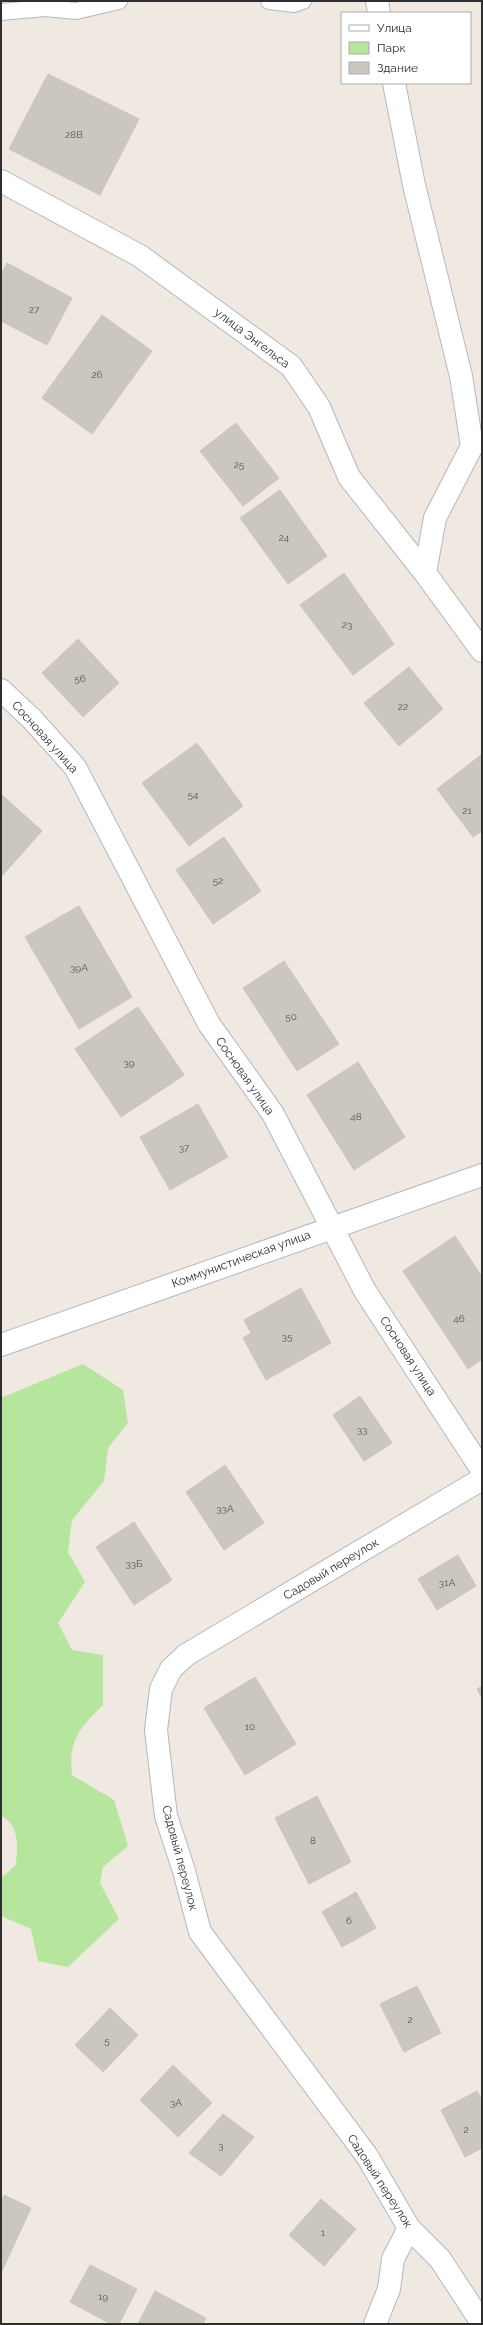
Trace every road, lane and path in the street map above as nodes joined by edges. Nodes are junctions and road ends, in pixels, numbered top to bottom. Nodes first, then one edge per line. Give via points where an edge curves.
1 (119, 1) edge
2 (269, 1) edge
3 (303, 1) edge
4 (377, 1) edge
5 (1, 12) edge
6 (379, 12) edge
7 (394, 84) edge
8 (1, 181) edge
9 (477, 447) edge
10 (425, 573) junction
11 (482, 651) edge
12 (1, 690) edge
13 (482, 1175) edge
14 (330, 1228) junction
15 (1, 1345) edge
16 (482, 1470) edge
17 (482, 1479) edge
18 (409, 2228) junction
19 (482, 2323) edge
20 (376, 2324) edge

1 - 5 lane via 76,11 45,8
2 - 3 lane via 294,4
4 - 6 street
7 - 9 street via 414,185
8 - 10 street, улица Энгельса via 140,256 291,366 319,407 349,477
9 - 10 street via 435,518
10 - 11 street, улица Энгельса
12 - 14 street, Сосновая улица via 32,719 75,767 209,1024 273,1114
13 - 14 street, Коммунистическая улица
14 - 15 street, Коммунистическая улица
14 - 16 street, Сосновая улица via 365,1292
17 - 18 street, Садовый переулок via 186,1655 171,1669 161,1689 156,1730 166,1816 200,1932 367,2156
18 - 19 street, Садовый переулок via 440,2259
18 - 20 street via 393,2259 389,2289

